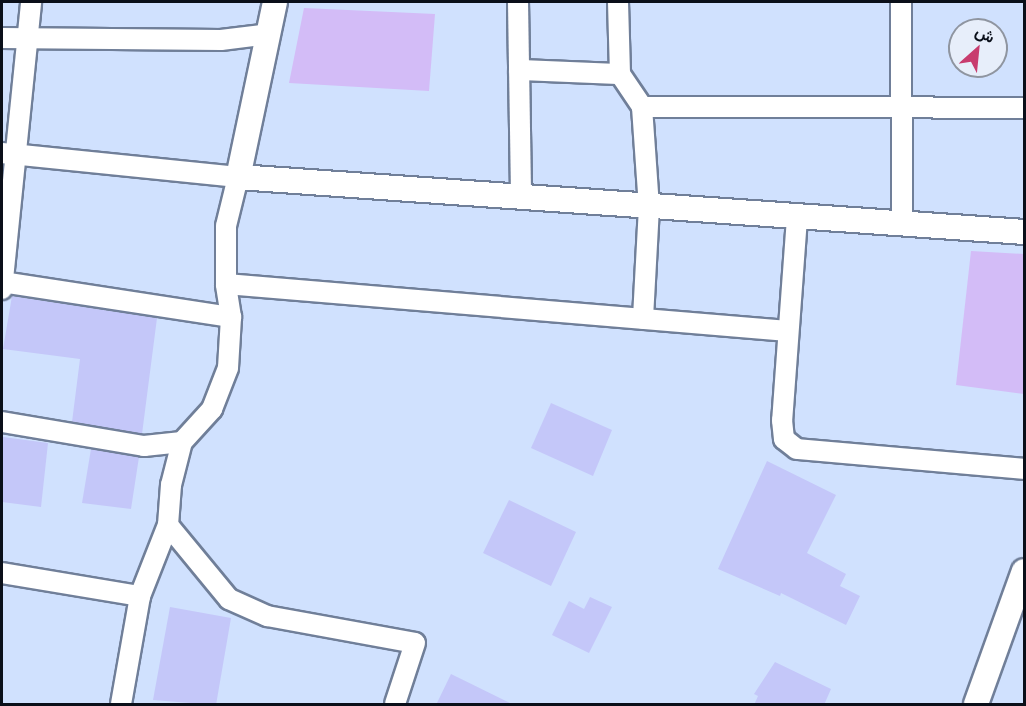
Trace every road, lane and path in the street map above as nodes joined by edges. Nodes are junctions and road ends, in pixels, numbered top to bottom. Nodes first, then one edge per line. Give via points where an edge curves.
1 (31, 2) edge
2 (274, 2) edge
3 (518, 2) edge
4 (618, 2) edge
5 (901, 2) edge
6 (269, 34) junction
7 (2, 38) edge
8 (27, 38) junction
9 (519, 70) junction
10 (620, 74) junction
11 (642, 107) junction
12 (1024, 108) edge
13 (902, 111) junction
14 (8, 154) edge
15 (238, 177) junction
16 (521, 197) junction
17 (649, 207) junction
18 (797, 218) junction
19 (902, 224) junction
20 (1024, 232) edge
21 (2, 282) edge
22 (226, 284) junction
23 (2, 289) edge
24 (231, 317) junction
25 (643, 319) junction
26 (788, 331) junction
27 (2, 422) edge
28 (182, 442) junction
29 (1024, 469) edge
30 (168, 525) junction
31 (1024, 570) edge
32 (2, 573) edge
33 (140, 596) junction
34 (121, 705) edge
35 (396, 705) edge
36 (976, 705) edge

1 - 8 street
2 - 6 street
3 - 9 street
4 - 10 street
5 - 13 street
6 - 8 street via 221,40
6 - 15 street
7 - 8 street
8 - 14 street
9 - 10 street
9 - 16 street
10 - 11 street
11 - 13 street
11 - 17 street
12 - 13 street
13 - 19 street
14 - 15 street
14 - 21 street
15 - 16 street
15 - 22 street via 226,226
16 - 17 street
17 - 18 street
17 - 25 street
18 - 19 street
18 - 26 street
19 - 20 street
21 - 23 street
21 - 24 street
22 - 24 street
22 - 25 street
24 - 28 street via 228,368 216,399 212,409
25 - 26 street
26 - 29 street via 782,420 784,439 798,448
27 - 28 street via 144,446
28 - 30 street via 171,485
30 - 33 street
30 - 35 street via 229,599 267,616 415,643
31 - 36 street
32 - 33 street
33 - 34 street

